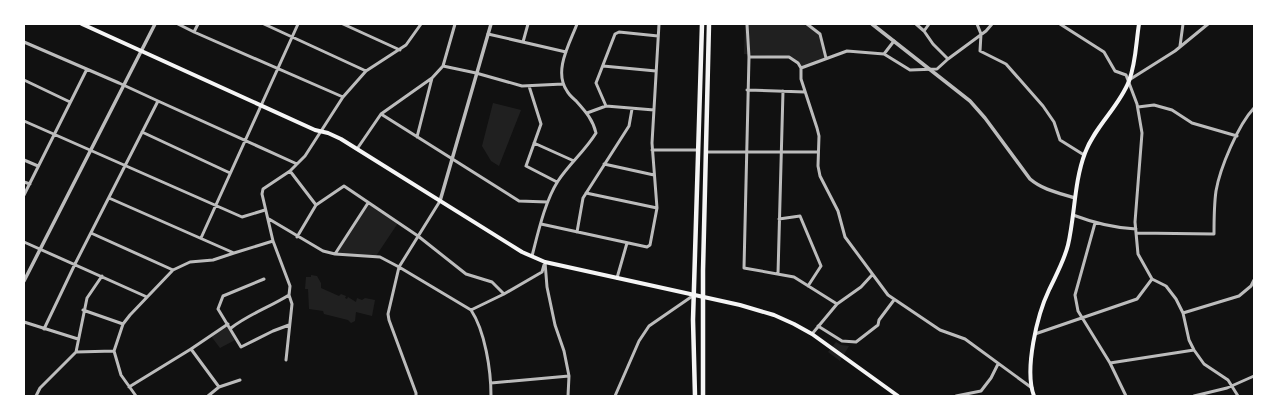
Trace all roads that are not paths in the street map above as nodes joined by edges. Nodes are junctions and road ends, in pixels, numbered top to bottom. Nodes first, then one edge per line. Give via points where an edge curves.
1 (82, 24) edge
2 (155, 24) edge
3 (178, 24) edge
4 (198, 24) edge
5 (264, 24) edge
6 (298, 24) edge
7 (343, 24) edge
8 (420, 24) edge
9 (455, 24) edge
10 (490, 24) edge
11 (528, 24) edge
12 (577, 24) edge
13 (659, 24) edge
14 (702, 24) edge
15 (708, 24) edge
16 (747, 24) edge
17 (807, 24) edge
18 (872, 24) edge
19 (916, 24) edge
20 (929, 24) edge
21 (977, 24) edge
22 (992, 24) edge
23 (1060, 24) edge
24 (1140, 24) edge
25 (1183, 24) edge
26 (1208, 24) edge
27 (924, 31) junction
28 (194, 32) junction
29 (488, 34) junction
30 (981, 34) junction
31 (292, 36) junction
32 (658, 36) junction
33 (894, 41) junction
34 (24, 42) edge
35 (523, 42) junction
36 (1180, 46) junction
37 (142, 50) junction
38 (400, 50) junction
39 (566, 52) junction
40 (884, 54) junction
41 (749, 57) junction
42 (826, 58) junction
43 (948, 59) junction
44 (443, 66) junction
45 (603, 66) junction
46 (278, 67) junction
47 (801, 68) junction
48 (929, 68) junction
49 (87, 69) junction
50 (366, 71) junction
51 (656, 71) junction
52 (476, 73) junction
53 (432, 78) junction
54 (24, 80) edge
55 (1129, 80) junction
56 (563, 84) junction
57 (124, 85) junction
58 (529, 86) junction
59 (748, 90) junction
60 (783, 91) junction
61 (805, 92) junction
62 (343, 97) junction
63 (158, 101) junction
64 (70, 102) junction
65 (260, 104) junction
66 (606, 106) junction
67 (1138, 108) junction
68 (1254, 108) edge
69 (632, 109) junction
70 (654, 110) junction
71 (587, 113) junction
72 (381, 114) junction
73 (24, 121) edge
74 (321, 131) junction
75 (142, 132) junction
76 (54, 135) junction
77 (1237, 136) junction
78 (417, 137) junction
79 (245, 140) junction
80 (534, 143) junction
81 (357, 149) junction
82 (90, 150) junction
83 (652, 150) junction
84 (698, 150) junction
85 (706, 152) junction
86 (747, 152) junction
87 (781, 152) junction
88 (818, 152) junction
89 (1084, 155) junction
90 (451, 159) junction
91 (24, 160) edge
92 (574, 161) junction
93 (297, 164) junction
94 (604, 164) junction
95 (125, 165) junction
96 (38, 166) junction
97 (290, 171) junction
98 (230, 173) junction
99 (654, 175) junction
100 (24, 182) edge
101 (557, 182) junction
102 (30, 184) junction
103 (586, 193) junction
104 (24, 195) edge
105 (109, 198) junction
106 (1075, 198) junction
107 (440, 201) junction
108 (547, 202) junction
109 (368, 203) junction
110 (216, 205) junction
111 (316, 206) junction
112 (657, 208) junction
113 (265, 210) junction
114 (1073, 215) junction
115 (269, 219) junction
116 (780, 219) junction
117 (1095, 223) junction
118 (542, 224) junction
119 (1136, 229) junction
120 (577, 232) junction
121 (91, 233) junction
122 (1136, 233) junction
123 (418, 236) junction
124 (297, 237) junction
125 (200, 238) junction
126 (273, 241) junction
127 (24, 242) edge
128 (627, 243) junction
129 (40, 249) junction
130 (234, 253) junction
131 (335, 254) junction
132 (532, 256) junction
133 (545, 262) junction
134 (75, 264) junction
135 (398, 267) junction
136 (173, 270) junction
137 (778, 274) junction
138 (872, 275) junction
139 (102, 276) junction
140 (617, 278) junction
141 (264, 279) dead end
142 (1152, 279) junction
143 (1254, 280) edge
144 (24, 281) edge
145 (808, 286) junction
146 (504, 294) junction
147 (289, 295) junction
148 (694, 295) junction
149 (147, 296) junction
150 (703, 297) junction
151 (894, 300) junction
152 (837, 304) junction
153 (83, 310) junction
154 (471, 310) junction
155 (1184, 313) junction
156 (1083, 318) junction
157 (24, 322) edge
158 (122, 324) junction
159 (228, 324) junction
160 (290, 325) junction
161 (818, 326) junction
162 (231, 328) junction
163 (44, 329) junction
164 (812, 334) junction
165 (1035, 334) junction
166 (78, 339) junction
167 (191, 349) junction
168 (1194, 350) junction
169 (76, 352) junction
170 (114, 352) junction
171 (286, 360) dead end
172 (1110, 363) junction
173 (998, 364) junction
174 (569, 376) junction
175 (1254, 376) edge
176 (240, 380) dead end
177 (491, 383) junction
178 (1232, 385) junction
179 (129, 387) junction
180 (219, 387) junction
181 (1032, 388) junction
182 (36, 396) edge
183 (136, 396) edge
184 (208, 396) edge
185 (416, 396) edge
186 (491, 396) edge
187 (568, 396) edge
188 (615, 396) edge
189 (695, 396) edge
190 (703, 396) edge
191 (897, 396) edge
192 (956, 396) edge
193 (1034, 396) edge
194 (1126, 396) edge
195 (1194, 396) edge
196 (1238, 396) edge

1 - 37 main road
2 - 37 street
3 - 28 street
4 - 28 street
5 - 31 street
6 - 31 street
7 - 38 street
8 - 38 street
9 - 44 street
10 - 29 street
11 - 35 street
12 - 39 street
13 - 32 street
14 - 84 main road
15 - 85 main road
16 - 41 street
17 - 42 street via 820,34
18 - 33 street
19 - 27 street
20 - 27 street
21 - 30 street
22 - 30 street
23 - 55 street via 1104,52 1115,71 1126,74
24 - 55 main road
25 - 36 street
26 - 36 street
27 - 43 street via 932,44
28 - 46 street
29 - 35 street
29 - 52 street
30 - 43 street
30 - 89 street via 980,50 1006,64 1043,106 1054,122 1060,140
31 - 46 street
31 - 50 street
32 - 45 street via 619,32 615,34
32 - 51 street
33 - 40 street
33 - 48 street
34 - 49 street
35 - 39 street
36 - 55 street
37 - 57 street
37 - 65 main road
38 - 50 street
39 - 56 street via 561,72
40 - 42 street via 847,51
40 - 48 street via 910,70
41 - 47 street via 790,57
41 - 59 street
42 - 47 street
43 - 48 street via 937,68
44 - 52 street
44 - 53 street
45 - 51 street
45 - 66 street via 596,83
46 - 62 street
46 - 65 street
47 - 61 street
48 - 106 street via 977,109 1030,179 1046,189
49 - 57 street
49 - 64 street
50 - 62 street
51 - 70 street
52 - 58 street
52 - 90 street
53 - 72 street
53 - 78 street
54 - 64 street
55 - 67 street
55 - 89 main road via 1123,93 1094,132
56 - 58 street
56 - 71 street via 567,92
57 - 63 street
57 - 82 street
58 - 80 street via 541,124
59 - 60 street
59 - 86 street
60 - 61 street
60 - 87 street
61 - 88 street via 819,136
62 - 74 street
63 - 75 street
63 - 79 street
64 - 76 street
65 - 74 main road
65 - 79 street
66 - 69 street
66 - 71 street
67 - 77 street via 1154,105 1172,110 1192,123
67 - 119 street via 1142,134
68 - 77 street
69 - 70 street
69 - 94 street via 629,126
70 - 83 street
71 - 92 street via 596,133
72 - 78 street
72 - 81 street
73 - 76 street
74 - 81 main road
74 - 93 street
75 - 95 street
75 - 98 street
76 - 82 street
76 - 96 street
77 - 122 street via 1224,161 1216,191 1214,234
78 - 90 street
79 - 93 street
79 - 98 street
80 - 92 street
80 - 101 street via 526,166
81 - 107 main road
82 - 95 street
82 - 129 street
83 - 84 street
83 - 99 street
84 - 148 main road
85 - 86 street
85 - 150 main road
86 - 87 street
86 - 137 street via 744,268
87 - 88 street
87 - 116 street
88 - 138 street via 820,176 838,211 845,237
89 - 106 main road
90 - 107 street
90 - 108 street via 519,201
91 - 96 street
92 - 101 street
93 - 97 street
94 - 99 street
94 - 103 street
95 - 105 street
95 - 110 street
96 - 102 street
97 - 111 street
97 - 113 street via 263,189
98 - 110 street
99 - 112 street
100 - 102 street
101 - 108 street
102 - 104 street
103 - 112 street
103 - 120 street
105 - 121 street
105 - 125 street
106 - 114 main road
107 - 123 street
107 - 132 main road
108 - 118 street
109 - 111 street via 344,186
109 - 123 street
109 - 131 street
110 - 113 street via 242,217
110 - 125 street
111 - 124 street
112 - 128 street via 650,245 647,247
113 - 115 street
114 - 117 street
114 - 165 main road via 1063,261 1044,302
115 - 124 street
115 - 126 street
116 - 137 street
116 - 145 street via 800,216 821,266
117 - 119 street
117 - 156 street via 1075,295 1078,310
118 - 120 street
118 - 132 street
119 - 122 street
120 - 128 street
121 - 134 street
121 - 136 street
122 - 142 street via 1138,254
123 - 135 street
123 - 146 street via 466,274 492,282
124 - 131 street via 323,251
125 - 130 street
126 - 130 street
126 - 147 street via 290,286
127 - 129 street
128 - 140 street
129 - 134 street
129 - 144 street
130 - 136 street via 214,260 190,262
131 - 135 street via 376,256
132 - 133 main road
133 - 140 main road
133 - 146 street via 542,272
133 - 174 street via 555,325 564,350
134 - 139 street
134 - 163 street
135 - 154 street
135 - 185 street via 388,314
136 - 149 street
137 - 145 street via 794,277
138 - 151 street
138 - 152 street via 861,287
139 - 149 street
139 - 153 street via 87,298
140 - 148 main road
141 - 159 street via 223,296 218,308
142 - 155 street via 1166,286
142 - 156 street via 1137,299
143 - 155 street via 1239,296
145 - 152 street
146 - 154 street
147 - 160 street via 292,304
147 - 162 street via 241,320
148 - 150 main road
148 - 188 street via 649,326
148 - 189 main road
149 - 158 street
150 - 164 main road via 774,315
150 - 190 main road
151 - 161 street via 878,325 856,342 842,341
151 - 173 street via 940,330 965,339
152 - 161 street
153 - 158 street
153 - 166 street
154 - 177 street via 482,332
155 - 168 street
156 - 165 street
156 - 172 street
157 - 163 street
158 - 170 street
159 - 162 street
159 - 167 street
160 - 162 street via 241,346
160 - 171 street
161 - 164 street
163 - 166 street
164 - 191 main road
165 - 181 main road
166 - 169 street
167 - 179 street
167 - 180 street
168 - 172 street
168 - 178 street via 1204,364
169 - 170 street
169 - 182 street via 40,388
170 - 179 street via 121,375
172 - 194 street
173 - 181 street
173 - 192 street via 982,391
174 - 177 street
174 - 187 street
175 - 178 street
176 - 180 street
177 - 186 street
178 - 195 street
178 - 196 street
179 - 183 street
180 - 184 street
181 - 193 main road

